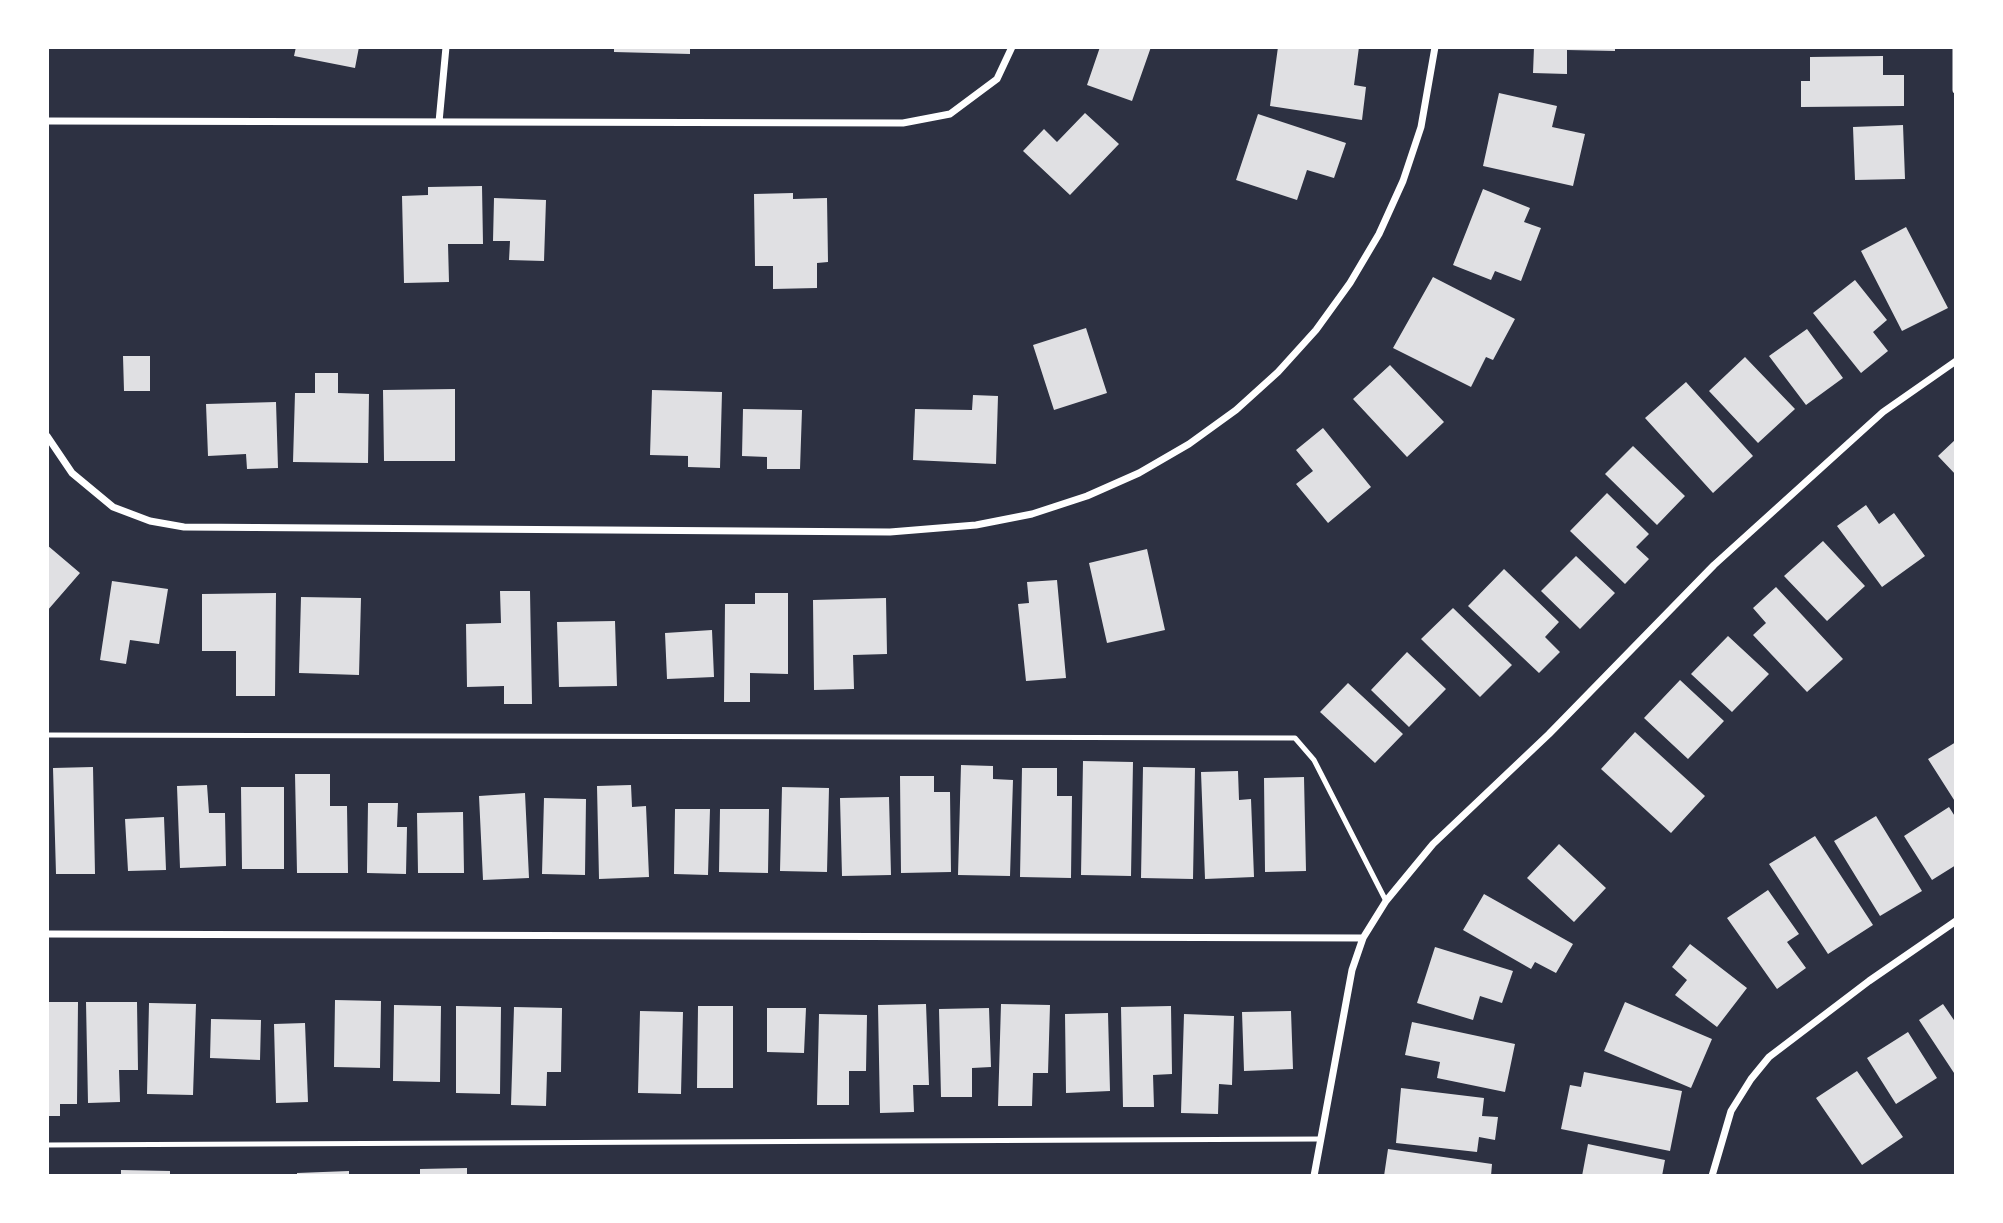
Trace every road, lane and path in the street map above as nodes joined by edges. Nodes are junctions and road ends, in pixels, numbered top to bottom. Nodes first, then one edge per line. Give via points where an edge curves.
1 (446, 47) edge
2 (1012, 47) edge
3 (1435, 47) edge
4 (1956, 47) edge
5 (1956, 90) edge
6 (47, 121) edge
7 (439, 122) junction
8 (1956, 361) edge
9 (47, 436) edge
10 (47, 735) edge
11 (1386, 901) junction
12 (1956, 921) edge
13 (47, 934) edge
14 (1363, 938) junction
15 (1321, 1139) junction
16 (47, 1145) edge
17 (1314, 1176) edge
18 (1712, 1176) edge

1 - 7 street
2 - 7 street via 997,79 950,114 903,123
3 - 9 street via 1421,127 1403,181 1379,234 1317,330 1253,395 1189,444 1087,496 1032,514 976,525 890,532 184,527 113,508 72,473
4 - 5 street
6 - 7 street
8 - 11 street via 1883,412 1714,565 1549,734 1433,844
10 - 11 lane via 1296,738 1314,760
11 - 14 street
12 - 18 street via 1769,1057 1731,1111
13 - 14 street
14 - 15 street via 1345,999
15 - 16 lane
15 - 17 street

